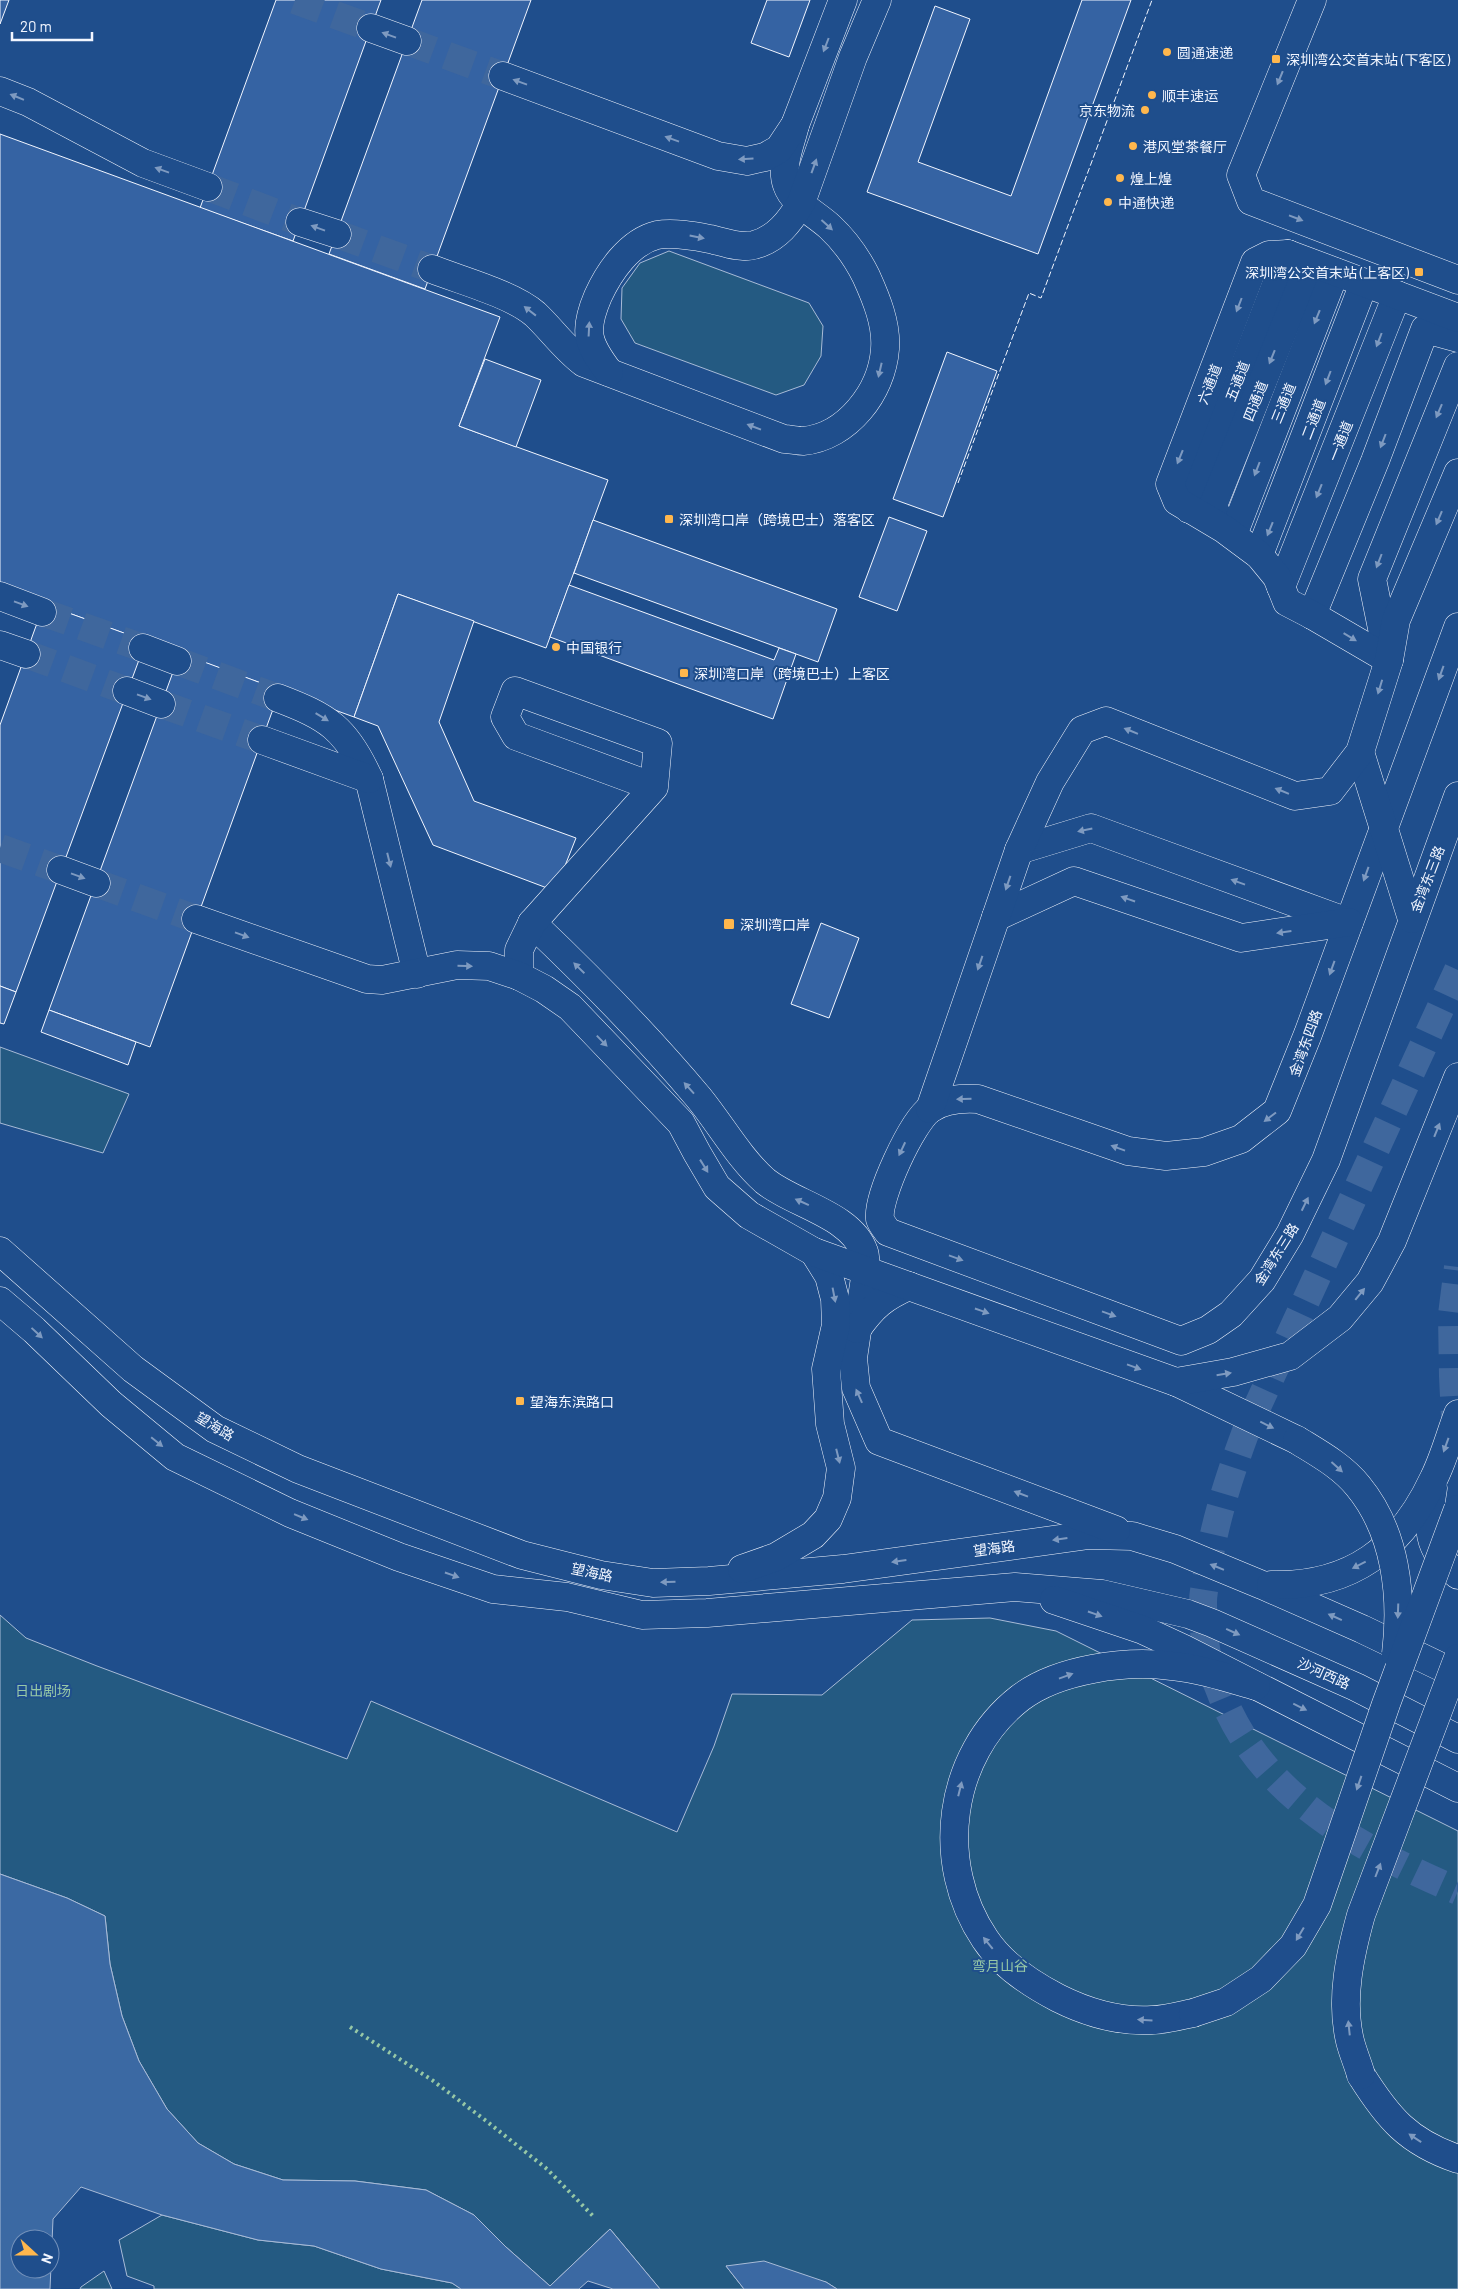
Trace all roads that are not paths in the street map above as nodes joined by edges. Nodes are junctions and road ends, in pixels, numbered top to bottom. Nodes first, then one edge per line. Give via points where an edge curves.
1 (844, 0) edge
2 (877, 0) edge
3 (1312, 0) edge
4 (371, 28) tunnel mouth
5 (407, 41) tunnel mouth
6 (503, 76) tunnel mouth
7 (0, 91) edge
8 (795, 125) junction
9 (208, 187) tunnel mouth
10 (801, 203) junction
11 (300, 222) tunnel mouth
12 (336, 234) tunnel mouth
13 (1311, 263) junction
14 (432, 270) tunnel mouth
15 (1458, 280) edge
16 (1364, 283) junction
17 (1397, 295) junction
18 (1458, 318) edge
19 (1458, 338) edge
20 (1458, 366) edge
21 (608, 372) junction
22 (1458, 473) edge
23 (1233, 535) junction
24 (1259, 555) junction
25 (1281, 587) junction
26 (0, 596) edge
27 (42, 612) tunnel mouth
28 (1312, 615) junction
29 (1458, 627) edge
30 (0, 645) edge
31 (143, 648) tunnel mouth
32 (26, 654) tunnel mouth
33 (177, 660) tunnel mouth
34 (1389, 660) junction
35 (127, 691) tunnel mouth
36 (278, 698) tunnel mouth
37 (161, 704) tunnel mouth
38 (262, 740) tunnel mouth
39 (1360, 752) junction
40 (369, 779) junction
41 (654, 787) junction
42 (1458, 796) edge
43 (1383, 830) junction
44 (1019, 850) junction
45 (60, 870) tunnel mouth
46 (96, 883) tunnel mouth
47 (996, 917) junction
48 (196, 919) tunnel mouth
49 (1412, 919) junction
50 (532, 922) junction
51 (1349, 922) junction
52 (417, 974) junction
53 (519, 976) junction
54 (1458, 1077) edge
55 (930, 1109) junction
56 (881, 1206) junction
57 (831, 1215) junction
58 (0, 1251) edge
59 (814, 1252) junction
60 (866, 1271) junction
61 (909, 1286) junction
62 (0, 1301) edge
63 (856, 1330) junction
64 (1176, 1382) junction
65 (1458, 1414) edge
66 (1435, 1477) junction
67 (1458, 1509) edge
68 (1132, 1536) junction
69 (1458, 1575) edge
70 (709, 1581) junction
71 (1262, 1585) junction
72 (1015, 1587) junction
73 (1458, 1658) edge
74 (1458, 1675) edge
75 (1256, 1686) junction
76 (1386, 1704) junction
77 (1458, 1739) edge
78 (1458, 1788) edge
79 (1458, 2159) edge

1 -> 8 main road
10 -> 2 main road
3 -> 15 main road via 1241,175 1251,201
5 -> 4 main road
8 -> 6 main road via 779,149 764,157 732,159
9 -> 7 main road via 143,163 28,102
8 - 10 main road via 785,162 785,175 787,185
21 -> 10 main road via 593,351 587,334 591,312 616,265 633,247 657,236 682,235 754,246 774,236 789,222
10 -> 21 main road via 848,246 865,275 882,316 885,349 878,380 862,408 841,427 802,441 784,439
12 -> 11 main road
13 - 16 main road, 六通道
13 -> 23 main road, 三通道
13 -> 23 main road, 六通道 via 1269,255 1255,262 1170,484 1177,501
21 -> 14 main road via 584,363 519,303
16 - 17 main road, 六通道
16 -> 24 main road, 二通道
17 - 18 main road, 六通道
17 -> 25 main road, 一通道
19 -> 28 main road via 1424,329 1375,461
20 -> 34 main road via 1372,579
22 -> 34 main road via 1396,620
23 - 24 main road, 六通道
24 - 25 main road, 六通道
25 - 28 main road, 六通道 via 1287,602
26 -> 27 main road
28 -> 34 main road, 六通道
29 -> 43 main road, 金湾东四路
30 - 32 main road
31 - 33 main road
34 -> 39 main road
35 -> 37 main road
36 -> 40 main road via 333,724 350,742
38 - 40 main road
39 - 43 main road
39 -> 44 main road via 1330,791 1295,796 1106,721 1082,730 1050,782
40 -> 52 main road
41 - 41 main road via 516,736 505,717 515,691 658,743
41 - 50 main road
42 - 49 main road, 金湾东三路
43 - 49 main road
43 -> 51 main road, 金湾东四路
44 -> 47 main road
51 -> 44 main road via 1091,828
45 -> 46 main road
51 -> 47 main road via 1241,938 1074,881
47 -> 55 main road
48 -> 52 main road via 367,980
56 -> 49 main road, 金湾东三路 via 880,1219 888,1232 1181,1341 1208,1330 1231,1314 1262,1280 1290,1234 1326,1160
50 - 53 main road via 520,950
57 -> 50 main road via 785,1194 765,1180 698,1097 586,975
51 -> 55 main road, 金湾东四路 via 1277,1111 1241,1138 1204,1152 1166,1156 1128,1151 978,1099 962,1098
52 -> 53 main road via 465,966 489,966
53 -> 59 main road via 570,1007 681,1123 718,1187 749,1215
64 -> 54 main road via 1233,1372 1290,1356 1340,1318 1370,1282 1392,1240
55 -> 56 main road via 906,1140
56 - 57 main road via 870,1214 854,1218
57 - 60 main road via 853,1235 864,1252
70 -> 58 main road, 望海路 via 653,1583 601,1575 522,1555 298,1469 215,1429 133,1369
59 - 60 main road
59 -> 70 main road via 829,1276 835,1299 836,1326 826,1369 830,1424 841,1468 837,1498 828,1519 813,1535 776,1557
60 - 61 main road
60 - 63 main road
61 - 63 main road via 888,1295 871,1309
61 -> 64 main road
62 -> 72 main road via 111,1404 175,1456 290,1513 399,1557 493,1589 567,1597 642,1615 707,1613
68 -> 63 main road via 879,1441 856,1388 853,1358
64 -> 76 main road, bridge via 1297,1440 1332,1462 1358,1486 1377,1518 1394,1558 1399,1604 1396,1652
65 -> 66 main road
66 - 69 main road via 1428,1519 1431,1539 1439,1555
66 -> 71 main road via 1407,1522 1371,1560 1324,1582 1297,1586
67 - 76 main road, bridge
68 -> 70 main road, 望海路 via 1089,1535 843,1569
71 -> 68 main road, 望海路 via 1175,1549
74 -> 71 main road via 1362,1628
72 -> 75 main road via 1143,1630
72 -> 77 main road, 沙河西路 via 1102,1594 1188,1614 1356,1687
79 -> 73 main road, bridge via 1437,2152 1409,2134 1382,2108 1361,2075 1350,2041 1347,2008 1350,1956 1361,1914
76 -> 75 main road, bridge via 1317,1905 1293,1946 1261,1979 1226,2002 1193,2013 1152,2020 1116,2018 1078,2008 1042,1990 1009,1966 985,1941 966,1908 956,1872 954,1831 960,1787 974,1752 994,1722 1021,1698 1046,1683 1072,1673 1100,1668 1170,1665 1200,1669
75 -> 78 main road

